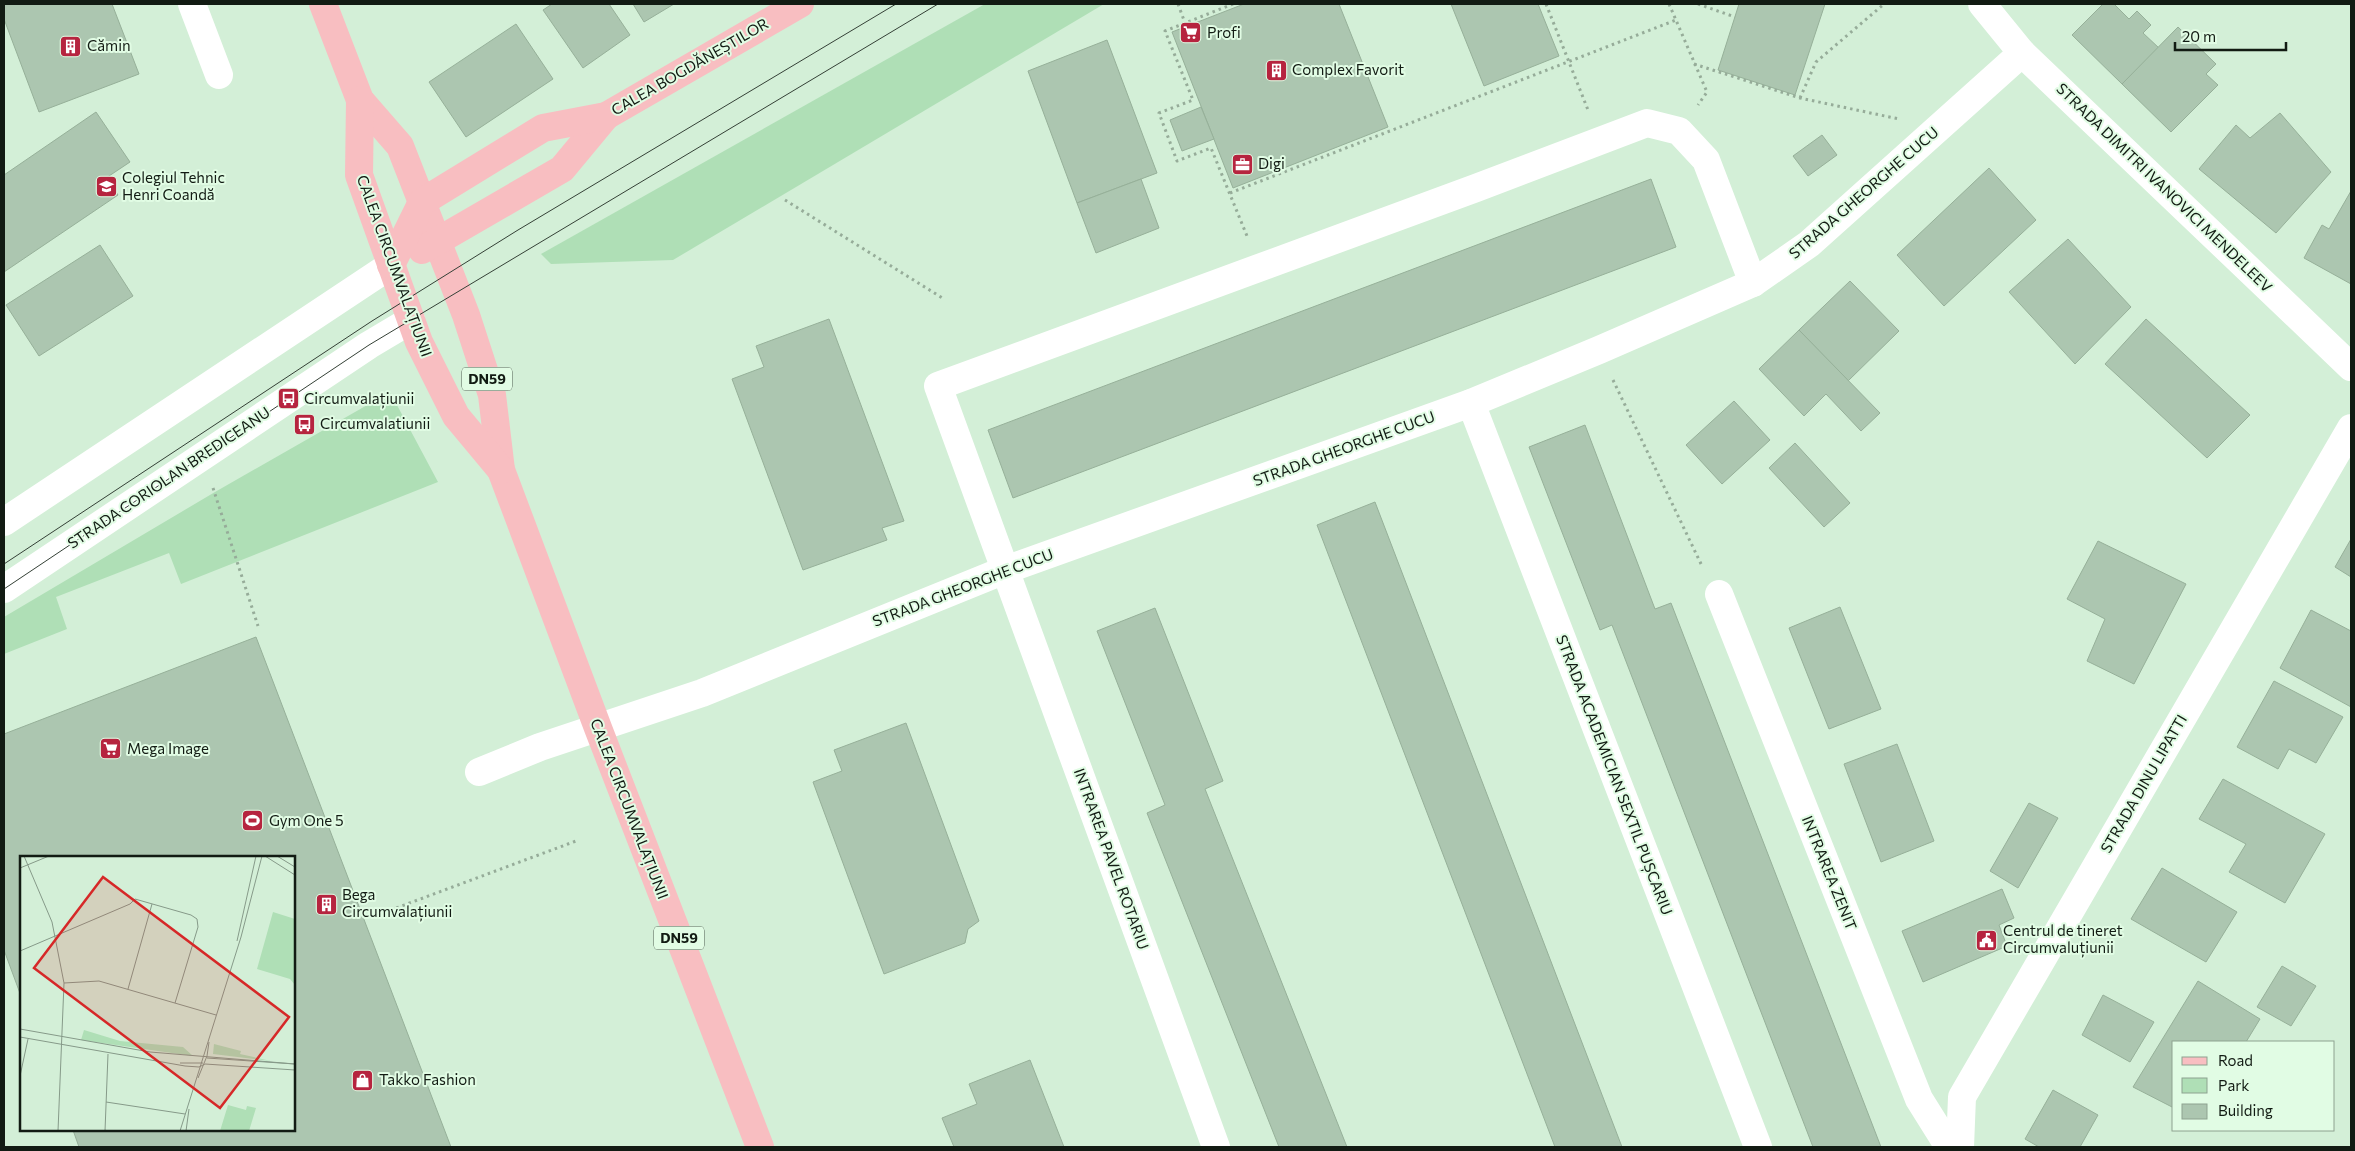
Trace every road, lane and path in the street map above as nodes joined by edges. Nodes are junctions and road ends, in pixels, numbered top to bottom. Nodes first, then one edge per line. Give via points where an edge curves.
1 (192, 4) edge
2 (323, 4) edge
3 (800, 4) edge
4 (1178, 4) edge
5 (1234, 4) edge
6 (1546, 4) edge
7 (1669, 4) edge
8 (1698, 4) edge
9 (1884, 4) edge
10 (1982, 4) edge
11 (1735, 17) dead end
12 (1676, 20) junction
13 (1185, 23) junction
14 (2022, 52) junction
15 (1569, 61) junction
16 (1694, 64) junction
17 (219, 75) dead end
18 (1800, 98) junction
19 (360, 100) junction
20 (606, 116) junction
21 (1938, 128) junction
22 (1679, 131) junction
23 (1600, 141) junction
24 (1230, 193) junction
25 (785, 200) dead end
26 (422, 202) junction
27 (438, 243) junction
28 (391, 265) junction
29 (1259, 267) junction
30 (1753, 283) junction
31 (944, 299) dead end
32 (411, 320) junction
33 (1599, 350) junction
34 (2351, 368) edge
35 (1470, 403) junction
36 (2351, 428) edge
37 (501, 470) junction
38 (213, 486) dead end
39 (4, 522) edge
40 (1005, 570) junction
41 (4, 589) edge
42 (1719, 594) joint
43 (258, 626) dead end
44 (598, 728) junction
45 (479, 772) dead end
46 (576, 841) dead end
47 (372, 917) dead end
48 (760, 1147) edge
49 (1216, 1147) edge
50 (1758, 1147) edge
51 (1949, 1147) edge
52 (1960, 1147) edge

1 - 17 street
2 - 19 main road, CALEA CIRCUMVALAȚIUNII / DN59
3 - 20 main road, CALEA BOGDĂNEȘTILOR
4 - 13 path
5 - 13 path
6 - 15 path
7 - 12 path
8 - 11 path
9 - 18 path via 1816,62
10 - 14 street, STRADA DIMITRI IVANOVICI MENDELEEV
12 - 15 path
12 - 16 path
13 - 24 path via 1165,31 1193,100 1159,114 1177,161 1211,148
14 - 21 street, STRADA GHEORGHE CUCU
14 - 34 street, STRADA DIMITRI IVANOVICI MENDELEEV
15 - 23 path
15 - 24 path
16 - 18 path
16 - 22 path via 1707,92
18 - 21 path
19 - 26 main road, CALEA CIRCUMVALAȚIUNII / DN59 via 400,146
19 - 28 main road, CALEA CIRCUMVALAȚIUNII / DN59 via 359,175
20 - 26 main road, CALEA BOGDĂNEȘTILOR via 542,128
20 - 27 main road, CALEA BOGDĂNEȘTILOR via 562,169
21 - 30 street, STRADA GHEORGHE CUCU via 1809,244
22 - 23 street via 1647,123
22 - 30 street via 1706,160
23 - 29 street
24 - 29 path
25 - 31 path
26 - 27 main road, CALEA CIRCUMVALAȚIUNII / DN59
26 - 28 main road
27 - 28 main road, CALEA BOGDĂNEȘTILOR
27 - 37 main road, CALEA CIRCUMVALAȚIUNII / DN59 via 492,395
28 - 32 main road, CALEA CIRCUMVALAȚIUNII / DN59
28 - 39 street
29 - 40 street, INTRAREA PAVEL ROTARIU via 938,386
30 - 33 street, STRADA GHEORGHE CUCU
32 - 37 main road, CALEA CIRCUMVALAȚIUNII / DN59 via 456,416
32 - 41 street, STRADA CORIOLAN BREDICEANU
33 - 35 street, STRADA GHEORGHE CUCU
33 - 42 path via 1706,576
35 - 40 street, STRADA GHEORGHE CUCU
35 - 50 street, STRADA ACADEMICIAN SEXTIL PUȘCARIU
36 - 52 street, STRADA DINU LIPATTI via 1962,1097
37 - 44 main road, CALEA CIRCUMVALAȚIUNII / DN59
38 - 43 path
40 - 44 street, STRADA GHEORGHE CUCU via 702,693
40 - 49 street, INTRAREA PAVEL ROTARIU
42 - 51 street, INTRAREA ZENIT via 1919,1099
44 - 45 street, STRADA GHEORGHE CUCU
44 - 48 main road, CALEA CIRCUMVALAȚIUNII / DN59
46 - 47 path

